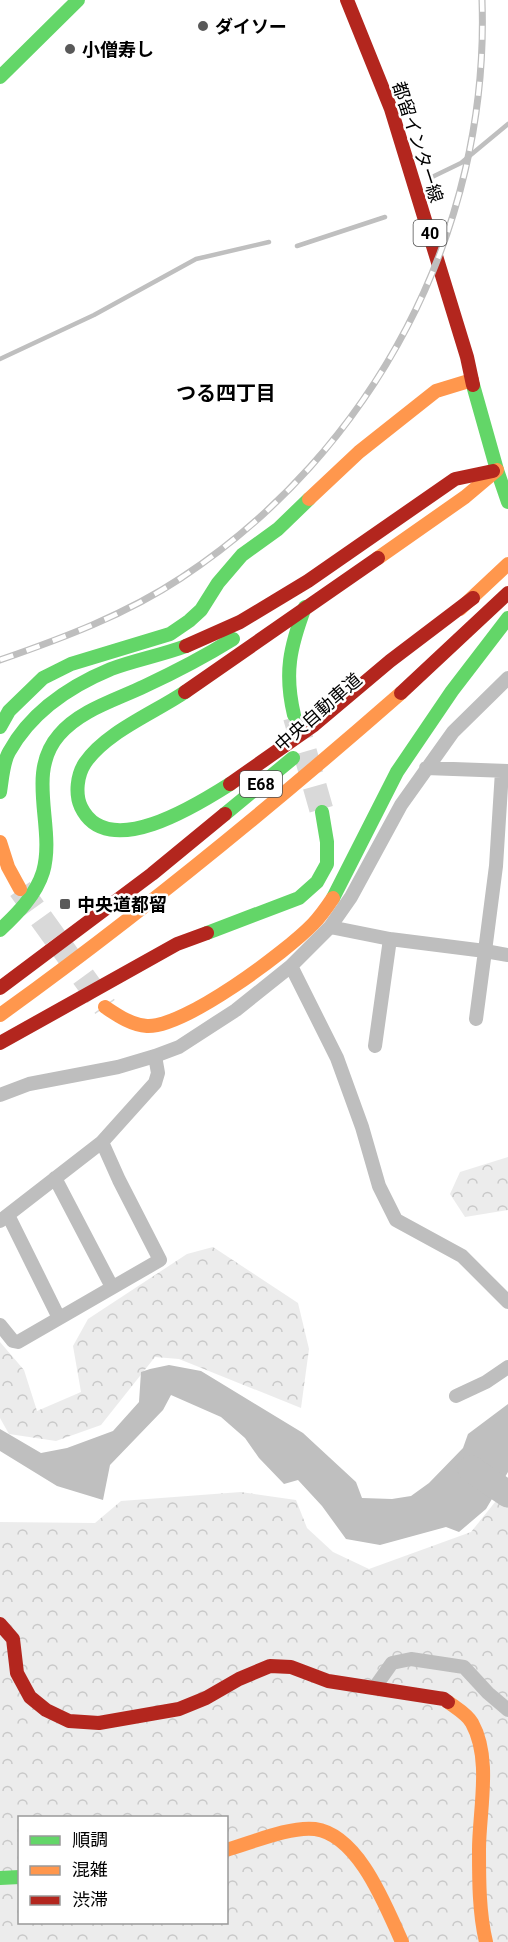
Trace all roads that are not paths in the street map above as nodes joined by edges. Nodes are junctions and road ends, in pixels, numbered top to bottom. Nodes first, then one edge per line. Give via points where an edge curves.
1 (78, 0) edge
2 (347, 0) edge
3 (0, 77) edge
4 (472, 380) junction
5 (497, 470) junction
6 (507, 495) edge
7 (508, 564) edge
8 (508, 593) edge
9 (283, 597) junction
10 (473, 598) junction
11 (305, 607) junction
12 (508, 618) edge
13 (508, 678) edge
14 (294, 715) tunnel mouth
15 (0, 727) edge
16 (426, 768) junction
17 (505, 771) edge
18 (0, 792) edge
19 (322, 812) tunnel mouth
20 (0, 842) edge
21 (502, 868) edge
22 (20, 889) tunnel mouth
23 (330, 927) junction
24 (0, 930) edge
25 (390, 939) junction
26 (485, 951) junction
27 (508, 955) edge
28 (291, 966) junction
29 (0, 988) edge
30 (105, 1007) tunnel mouth
31 (0, 1015) edge
32 (476, 1019) dead end
33 (0, 1043) edge
34 (375, 1046) dead end
35 (155, 1056) junction
36 (0, 1095) edge
37 (102, 1142) junction
38 (55, 1178) junction
39 (4, 1218) edge
40 (112, 1287) junction
41 (508, 1302) edge
42 (59, 1318) junction
43 (0, 1324) edge
44 (508, 1367) edge
45 (456, 1396) dead end
46 (0, 1624) edge
47 (375, 1687) junction
48 (508, 1710) edge
49 (228, 1849) edge
50 (18, 1877) edge
51 (0, 1878) edge
52 (402, 1942) edge
53 (486, 1942) edge

1 - 3 main road
2 - 4 main road, 都留インター線 / 40 via 391,109
4 - 5 main road, 都留インター線 / 40
4 - 15 main road via 436,391 366,446 278,529 242,555 189,621 170,634 71,664 43,678 9,711
5 - 6 main road, 都留インター線
5 - 9 main road via 456,479
5 - 11 main road via 465,497
7 - 10 main road, 中央自動車道 / E68
8 - 31 main road, E68 via 301,781 166,890
9 - 18 main road via 240,622 158,657 112,669 56,699 36,716 8,753
9 - 24 main road via 219,649 86,713 58,734 46,755 41,790 44,868 25,904
10 - 11 main road via 316,724 234,782 176,815 135,829 113,831 91,821 79,803 78,786 83,765 101,745
10 - 29 main road, 中央自動車道 / E68 via 286,764 152,874
11 - 14 main road via 286,671
12 - 30 main road via 397,772 336,894 315,921 273,959 169,1023 146,1026 123,1019
13 - 16 street via 453,732
16 - 17 street
16 - 23 street via 400,805 351,897
17 - 21 street
19 - 33 main road via 327,864 317,882 299,898 177,944
20 - 22 main road
21 - 26 street
23 - 25 street
23 - 28 street
25 - 26 street
25 - 34 street
26 - 27 street
26 - 32 street
28 - 35 street via 236,1010 179,1047
28 - 41 street via 337,1058 379,1186 396,1220 462,1256
35 - 36 street via 29,1083
35 - 37 street via 155,1083
37 - 38 street
37 - 40 street via 160,1260
38 - 39 street
38 - 40 street
39 - 42 street
40 - 42 street
42 - 43 street via 18,1342
44 - 45 street
46 - 47 main road via 13,1639 17,1673 30,1697 69,1721 99,1723 179,1709 270,1666 291,1667 328,1681
47 - 48 street via 392,1663 411,1659 464,1667
47 - 53 main road via 444,1699 472,1723 484,1760 479,1850
49 - 52 main road via 299,1831 316,1829 334,1836 351,1851 385,1903
50 - 51 main road

